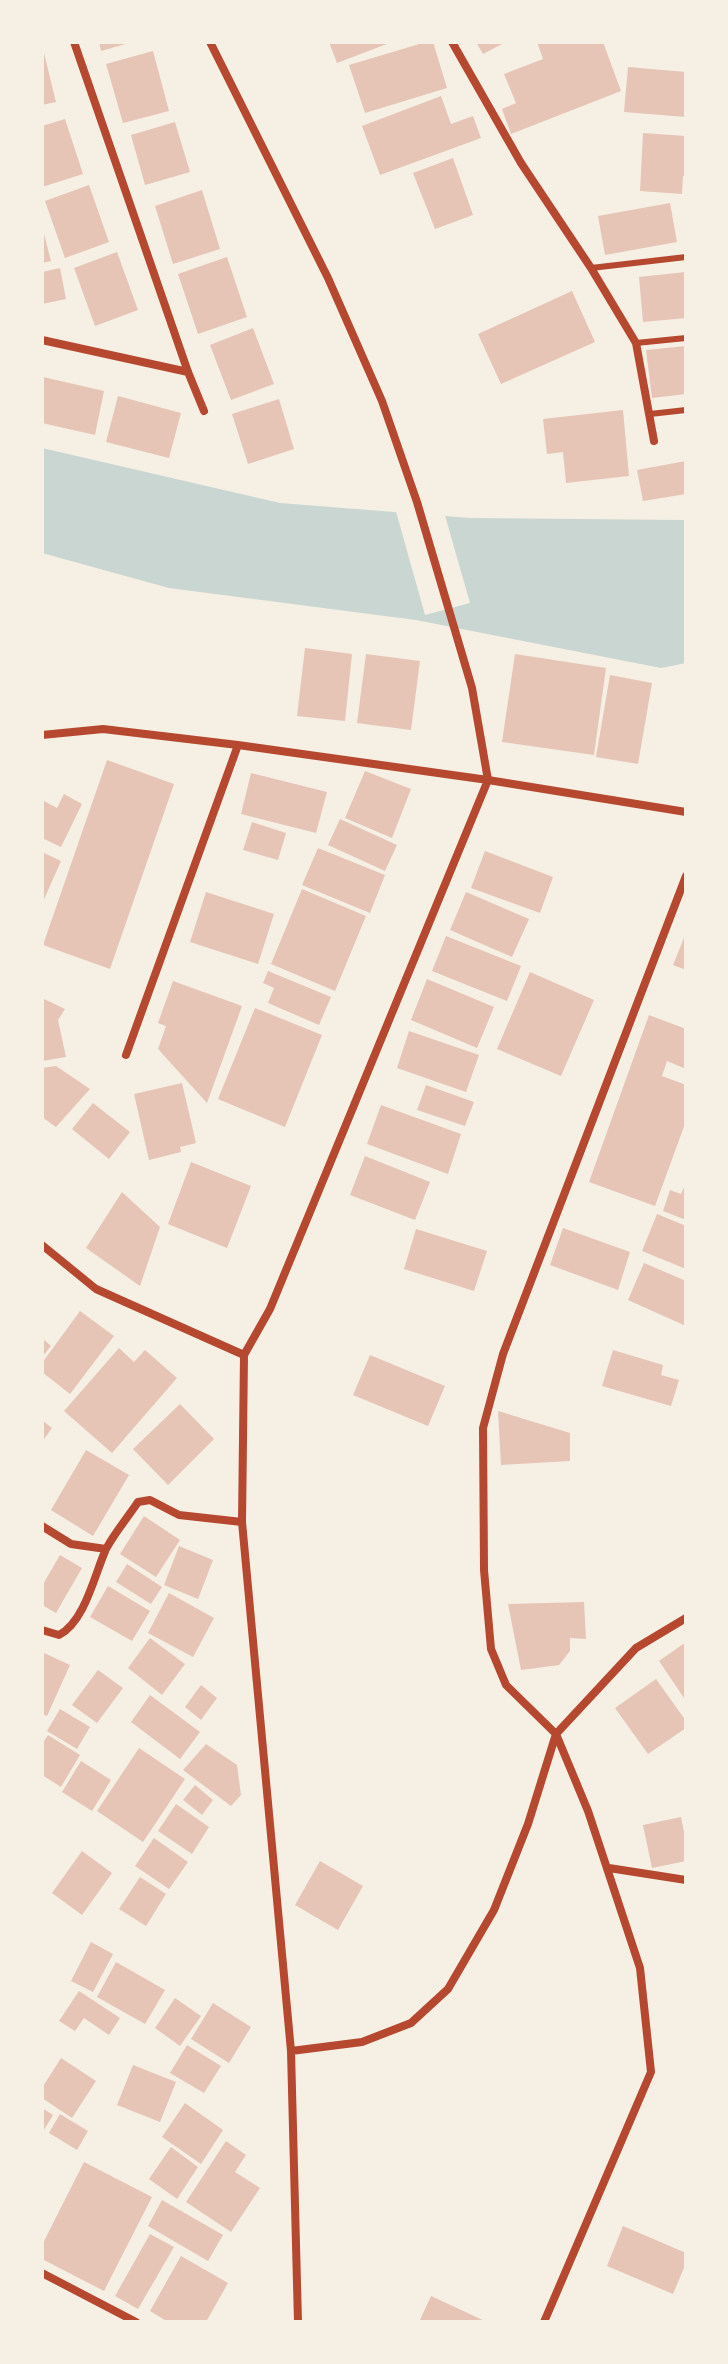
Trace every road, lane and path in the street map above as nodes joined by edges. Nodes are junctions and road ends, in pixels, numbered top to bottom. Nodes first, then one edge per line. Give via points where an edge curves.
1 (74, 42) edge
2 (210, 42) edge
3 (452, 42) edge
4 (686, 257) edge
5 (591, 268) junction
6 (686, 338) edge
7 (42, 340) edge
8 (636, 343) junction
9 (188, 372) junction
10 (686, 410) edge
11 (204, 411) dead end
12 (650, 414) junction
13 (654, 441) dead end
14 (42, 735) edge
15 (238, 745) junction
16 (488, 780) junction
17 (686, 812) edge
18 (686, 876) edge
19 (126, 1055) dead end
20 (42, 1245) edge
21 (244, 1355) junction
22 (242, 1522) junction
23 (42, 1526) edge
24 (106, 1549) junction
25 (686, 1618) edge
26 (42, 1630) edge
27 (556, 1734) junction
28 (609, 1868) junction
29 (686, 1880) edge
30 (291, 2051) junction
31 (42, 2273) edge
32 (136, 2322) edge
33 (298, 2322) edge
34 (544, 2322) edge

1 - 9 street
2 - 16 street via 382,401 472,688
3 - 5 street via 521,163
4 - 5 lane
5 - 8 street
6 - 8 lane
7 - 9 street
8 - 12 street
9 - 11 street
10 - 12 lane
12 - 13 street
14 - 15 street via 103,729
15 - 16 street
15 - 19 street
16 - 17 street
16 - 21 street via 270,1309
18 - 27 street via 503,1354 483,1428 484,1570 491,1649 506,1685
20 - 21 street via 96,1289
21 - 22 street
22 - 24 street via 179,1515 150,1500 138,1502
22 - 30 street
23 - 24 street via 71,1544
24 - 26 street via 73,1623 59,1635
25 - 27 street via 636,1648
27 - 28 street
27 - 30 street via 494,1910 448,1989 411,2023 362,2042
28 - 29 street
28 - 34 street via 640,1968 651,2072
30 - 33 street
31 - 32 street

